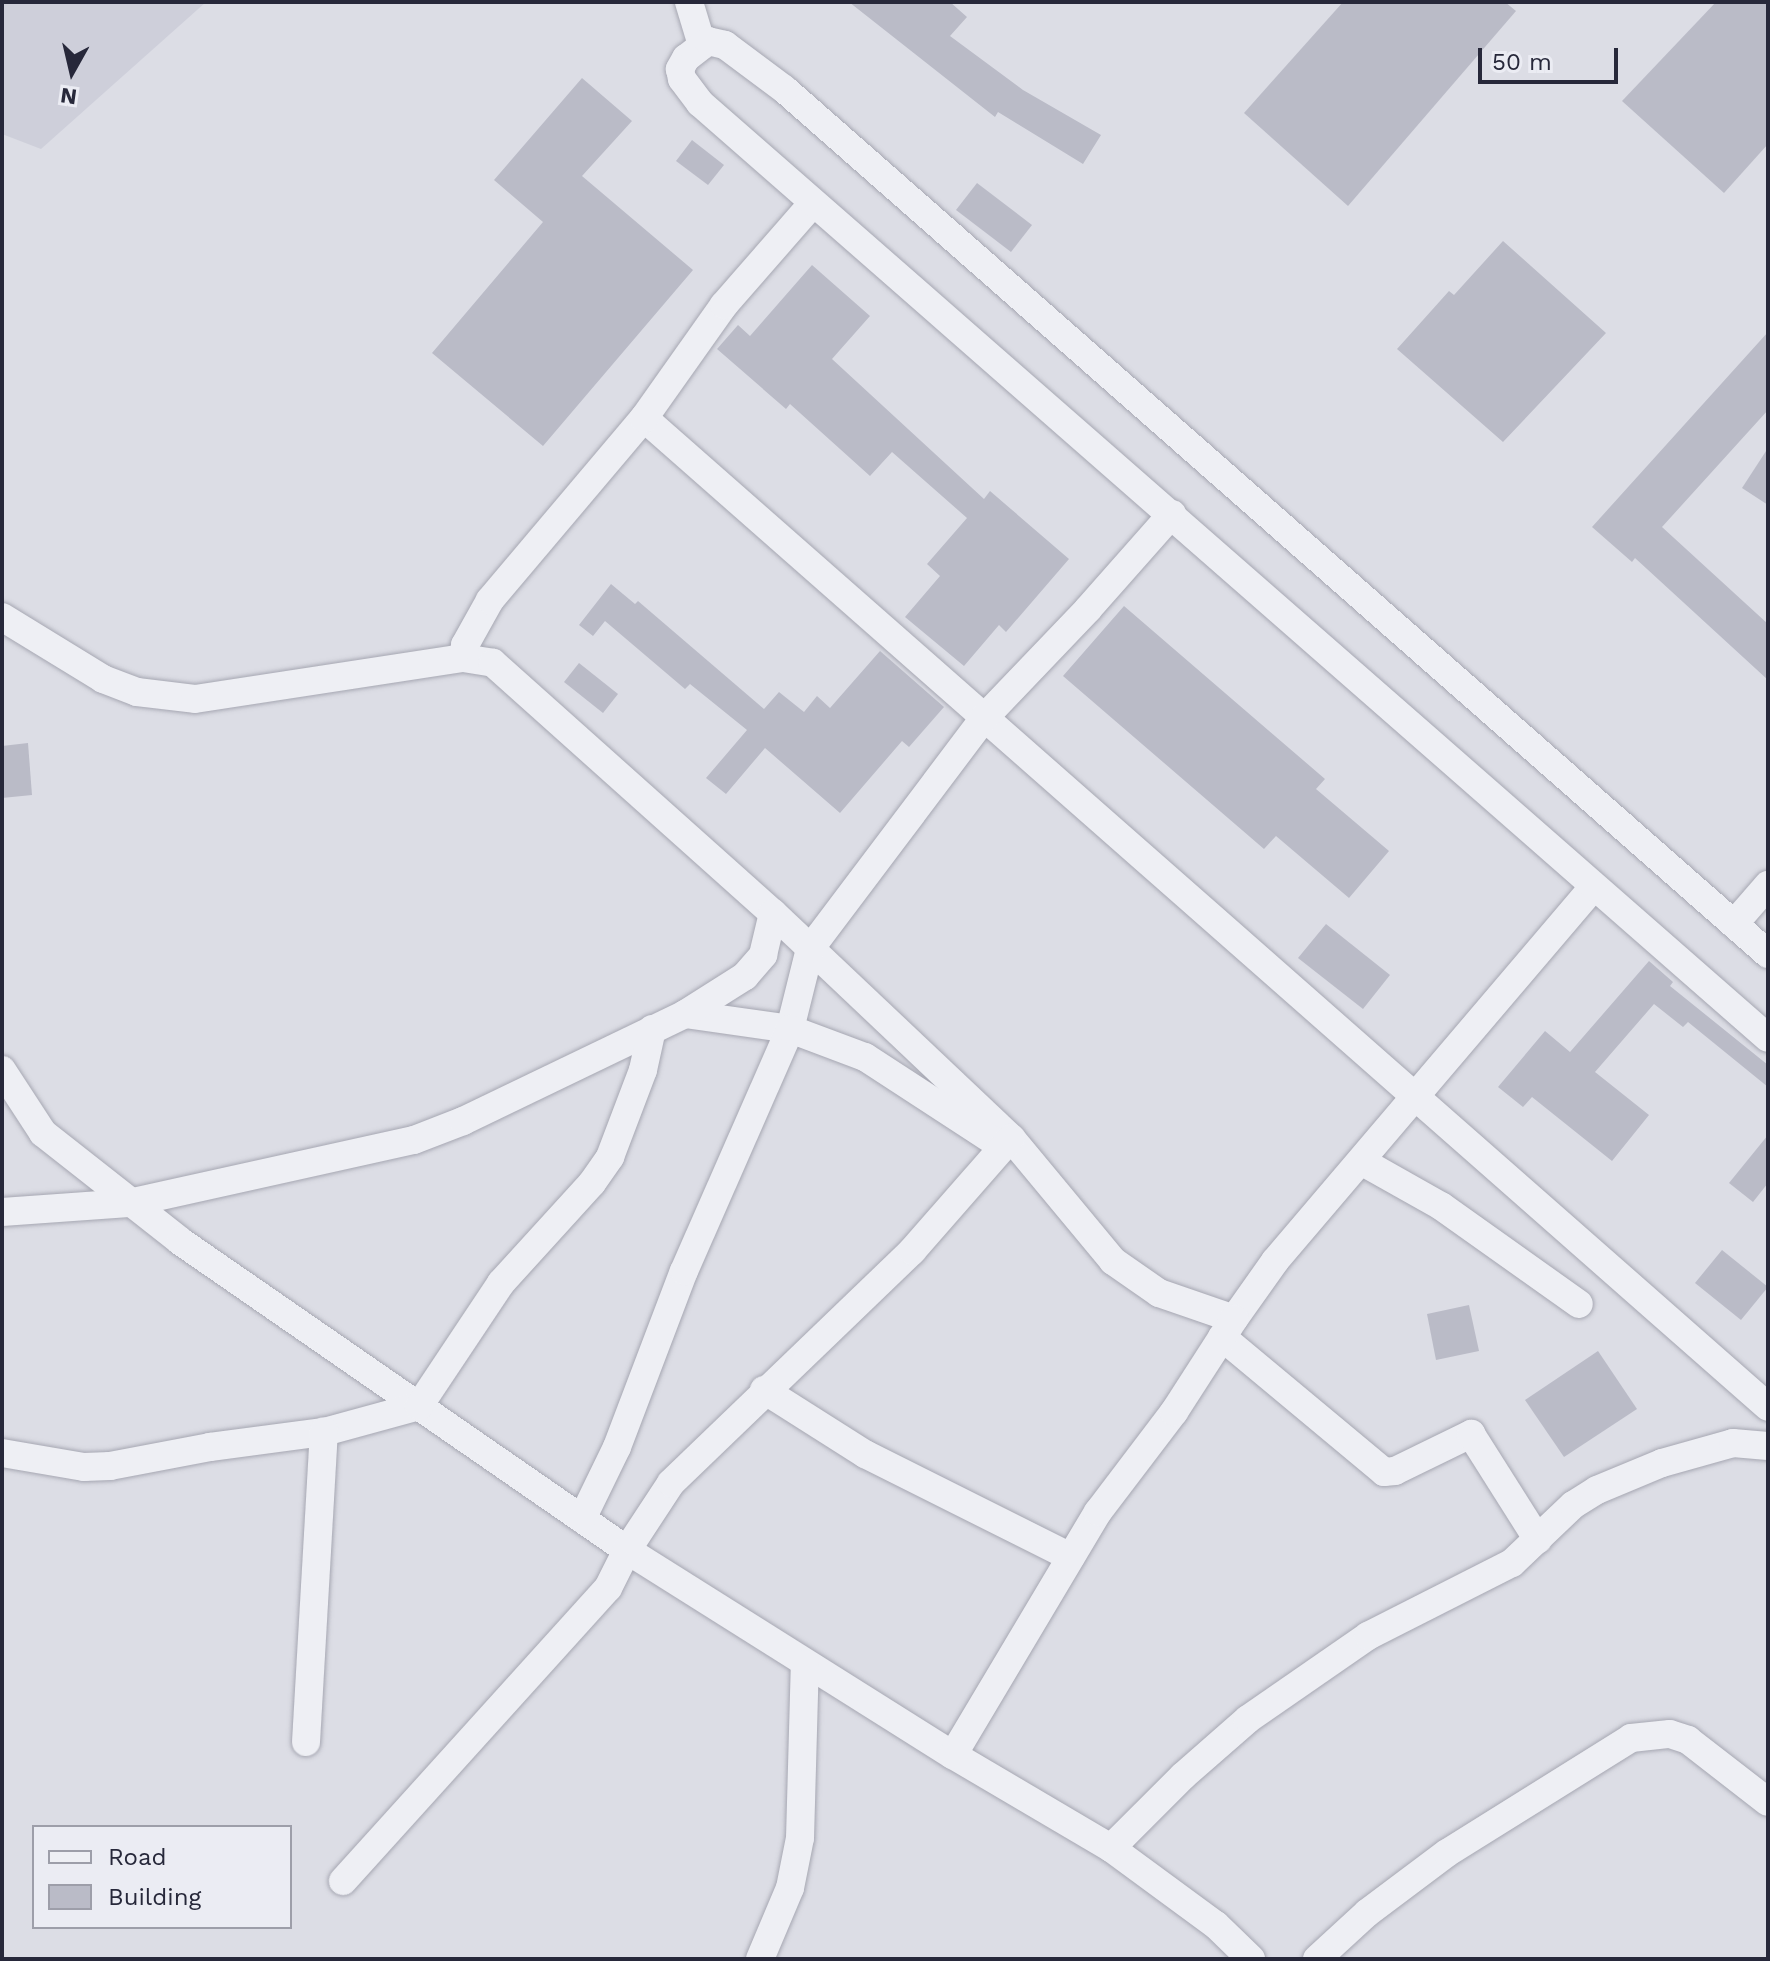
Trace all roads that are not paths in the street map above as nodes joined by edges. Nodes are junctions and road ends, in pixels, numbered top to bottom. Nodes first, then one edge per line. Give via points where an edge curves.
1 (689, 2) edge
2 (702, 45) junction
3 (813, 203) junction
4 (644, 418) junction
5 (1172, 514) junction
6 (2, 617) edge
7 (463, 658) junction
8 (984, 718) junction
9 (1768, 885) edge
10 (1593, 888) junction
11 (773, 913) junction
12 (1734, 924) junction
13 (810, 949) junction
14 (1768, 954) edge
15 (685, 1014) junction
16 (652, 1029) junction
17 (790, 1029) junction
18 (1768, 1038) edge
19 (2, 1070) edge
20 (1415, 1097) junction
21 (1006, 1142) junction
22 (1361, 1161) junction
23 (129, 1203) junction
24 (2, 1212) edge
25 (1579, 1304) dead end
26 (1228, 1328) junction
27 (764, 1390) junction
28 (419, 1406) junction
29 (1768, 1407) edge
30 (324, 1432) junction
31 (1768, 1446) edge
32 (2, 1453) edge
33 (582, 1519) junction
34 (1538, 1540) junction
35 (627, 1550) junction
36 (1071, 1557) junction
37 (805, 1664) junction
38 (306, 1742) dead end
39 (953, 1755) junction
40 (1768, 1802) edge
41 (1111, 1848) junction
42 (343, 1881) dead end
43 (760, 1959) edge
44 (1251, 1959) edge
45 (1317, 1959) edge

1 - 2 street
2 - 3 street via 686,58 682,79 700,103
2 - 12 street via 725,45 784,89
3 - 4 street via 724,305
3 - 5 street
4 - 7 street via 490,600
4 - 8 street
5 - 8 street
5 - 10 street
6 - 7 street via 103,679 137,692 195,699
7 - 11 street via 493,663
8 - 13 street
8 - 20 street
9 - 12 street
10 - 18 street
10 - 20 street
11 - 13 street
11 - 15 street via 757,965
12 - 14 street
13 - 17 street
13 - 21 street
15 - 16 street
15 - 17 street
16 - 23 street via 414,1140
16 - 28 street via 643,1070 610,1157 501,1283
17 - 21 street via 865,1057
17 - 33 street via 684,1271 617,1447
19 - 23 street via 43,1133
20 - 22 street
20 - 29 street
21 - 26 street via 1113,1261 1159,1293
21 - 27 street via 912,1251
22 - 25 street via 1441,1206
22 - 26 street via 1275,1261
23 - 24 street
23 - 28 street
26 - 34 street via 1384,1472 1471,1434
26 - 36 street
27 - 35 street via 671,1483
27 - 36 street via 865,1454
28 - 30 street
28 - 33 street
30 - 32 street via 110,1466 84,1467
30 - 38 street
31 - 34 street via 1733,1443 1621,1478 1573,1505
33 - 35 street
34 - 41 street via 1512,1563 1368,1636 1248,1719
35 - 37 street
35 - 42 street via 608,1588
36 - 39 street
37 - 39 street
37 - 43 street via 800,1838 790,1888
39 - 41 street
40 - 45 street via 1688,1740 1670,1734 1631,1738 1447,1853 1367,1913
41 - 44 street via 1216,1925

